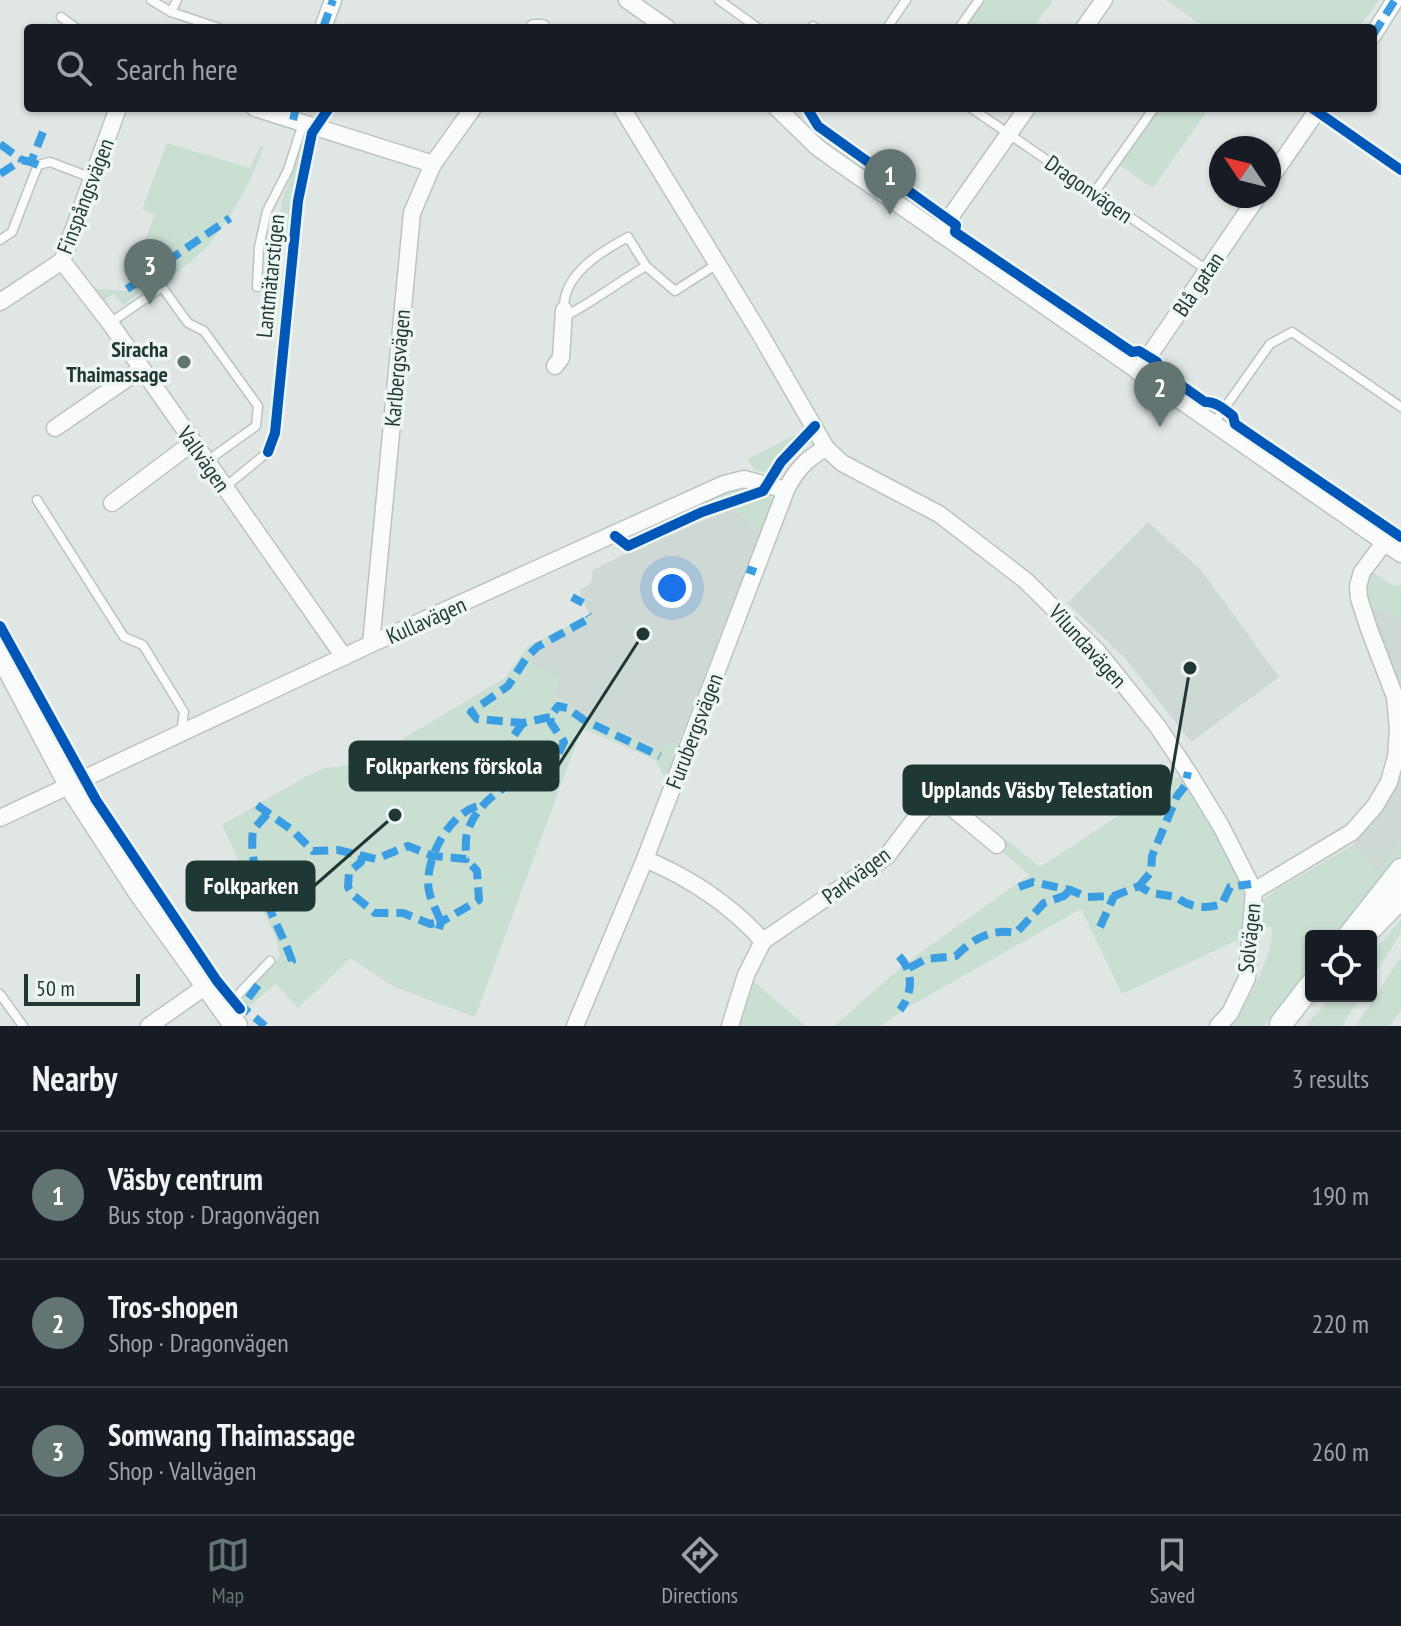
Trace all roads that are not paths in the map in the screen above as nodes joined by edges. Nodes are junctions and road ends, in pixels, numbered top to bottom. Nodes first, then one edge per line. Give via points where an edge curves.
1 (151, 0) edge
2 (177, 0) edge
3 (333, 0) edge
4 (627, 0) edge
5 (719, 0) edge
6 (906, 0) edge
7 (979, 0) edge
8 (1104, 0) edge
9 (1395, 0) edge
10 (171, 12) junction
11 (61, 17) dead end
12 (71, 24) edge
13 (207, 24) edge
14 (324, 24) edge
15 (661, 24) edge
16 (752, 24) edge
17 (890, 24) edge
18 (962, 24) edge
19 (1087, 24) edge
20 (1377, 29) edge
21 (117, 112) edge
22 (274, 112) edge
23 (470, 112) edge
24 (624, 112) edge
25 (781, 112) edge
26 (977, 112) edge
27 (1024, 112) edge
28 (1151, 112) edge
29 (1317, 112) edge
30 (297, 117) edge
31 (1009, 134) junction
32 (1281, 163) edge
33 (433, 164) junction
34 (92, 178) junction
35 (1094, 193) junction
36 (1250, 208) edge
37 (939, 233) junction
38 (0, 240) edge
39 (62, 261) junction
40 (717, 264) junction
41 (646, 266) junction
42 (1207, 270) junction
43 (257, 287) dead end
44 (0, 302) edge
45 (564, 310) junction
46 (110, 323) junction
47 (555, 366) dead end
48 (141, 369) junction
49 (1138, 372) junction
50 (1401, 407) edge
51 (1213, 424) junction
52 (55, 428) dead end
53 (192, 443) junction
54 (826, 448) junction
55 (268, 452) dead end
56 (206, 462) junction
57 (224, 487) junction
58 (786, 490) junction
59 (37, 500) dead end
60 (112, 503) dead end
61 (1384, 543) junction
62 (1401, 554) edge
63 (371, 644) junction
64 (0, 652) edge
65 (344, 657) junction
66 (181, 733) junction
67 (70, 785) junction
68 (0, 818) edge
69 (997, 845) dead end
70 (645, 859) junction
71 (1401, 870) edge
72 (1254, 891) junction
73 (1401, 897) edge
74 (1354, 930) edge
75 (1370, 930) edge
76 (763, 941) junction
77 (270, 961) dead end
78 (206, 986) junction
79 (1305, 993) edge
80 (0, 994) edge
81 (1305, 998) edge
82 (232, 1019) edge
83 (1280, 1025) edge
84 (23, 1026) edge
85 (149, 1026) edge
86 (575, 1026) edge
87 (730, 1026) edge
88 (1218, 1026) edge

1 - 10 lane
2 - 10 lane
3 - 14 street
4 - 15 street
5 - 16 lane
6 - 17 lane
7 - 18 lane
8 - 19 street
9 - 20 street
10 - 13 lane
11 - 12 lane
21 - 34 street, Finspångsvägen
22 - 30 street
23 - 33 street, Karlbergsvägen
24 - 40 street, Vilundavägen
25 - 37 street via 817,147
26 - 31 lane, Dragonvägen
27 - 31 street
28 - 35 lane
29 - 32 street
30 - 33 street
30 - 43 lane via 288,170 267,211
31 - 35 lane, Dragonvägen
31 - 37 street
33 - 63 street, Karlbergsvägen via 412,213
34 - 38 lane via 50,162 38,165 12,232
34 - 39 street, Finspångsvägen
35 - 42 lane, Dragonvägen
36 - 42 street, Blå gatan
37 - 49 street
39 - 44 street, Finspångsvägen
39 - 46 street, Vallvägen
40 - 41 lane via 675,291
40 - 54 street, Vilundavägen
41 - 45 lane via 571,313
41 - 45 lane via 628,237 574,278 563,298
42 - 49 street, Blå gatan
45 - 47 street via 561,358
46 - 48 street, Vallvägen
46 - 56 lane via 162,287 188,323 204,331 258,406 256,426
48 - 52 street
48 - 53 street, Vallvägen
49 - 51 street
50 - 51 lane via 1292,332 1270,344
51 - 61 street
53 - 56 street, Vallvägen
53 - 60 street
54 - 58 street, Furubergsvägen via 796,471
54 - 72 street, Vilundavägen via 842,463 939,514 1025,580 1097,651 1188,772
55 - 57 lane
56 - 57 street, Vallvägen
57 - 65 street, Vallvägen
58 - 63 street, Kullavägen via 744,479 724,484
58 - 70 street, Furubergsvägen
59 - 66 lane via 124,637 143,645 184,712
61 - 62 street
61 - 72 street via 1358,586 1395,697 1398,729 1389,782 1352,832
63 - 65 street, Kullavägen
64 - 67 street
65 - 66 street, Kullavägen
66 - 67 street, Kullavägen
67 - 68 street, Kullavägen
67 - 78 street
69 - 76 street, Parkvägen via 938,796 887,856
70 - 76 street via 715,897
70 - 86 street, Furubergsvägen
71 - 74 street
72 - 88 street, Solvägen via 1247,978
73 - 75 street
76 - 87 street, Parkvägen
77 - 82 lane via 237,996
78 - 82 street
78 - 85 street
79 - 83 street
80 - 84 lane
81 - 83 street

